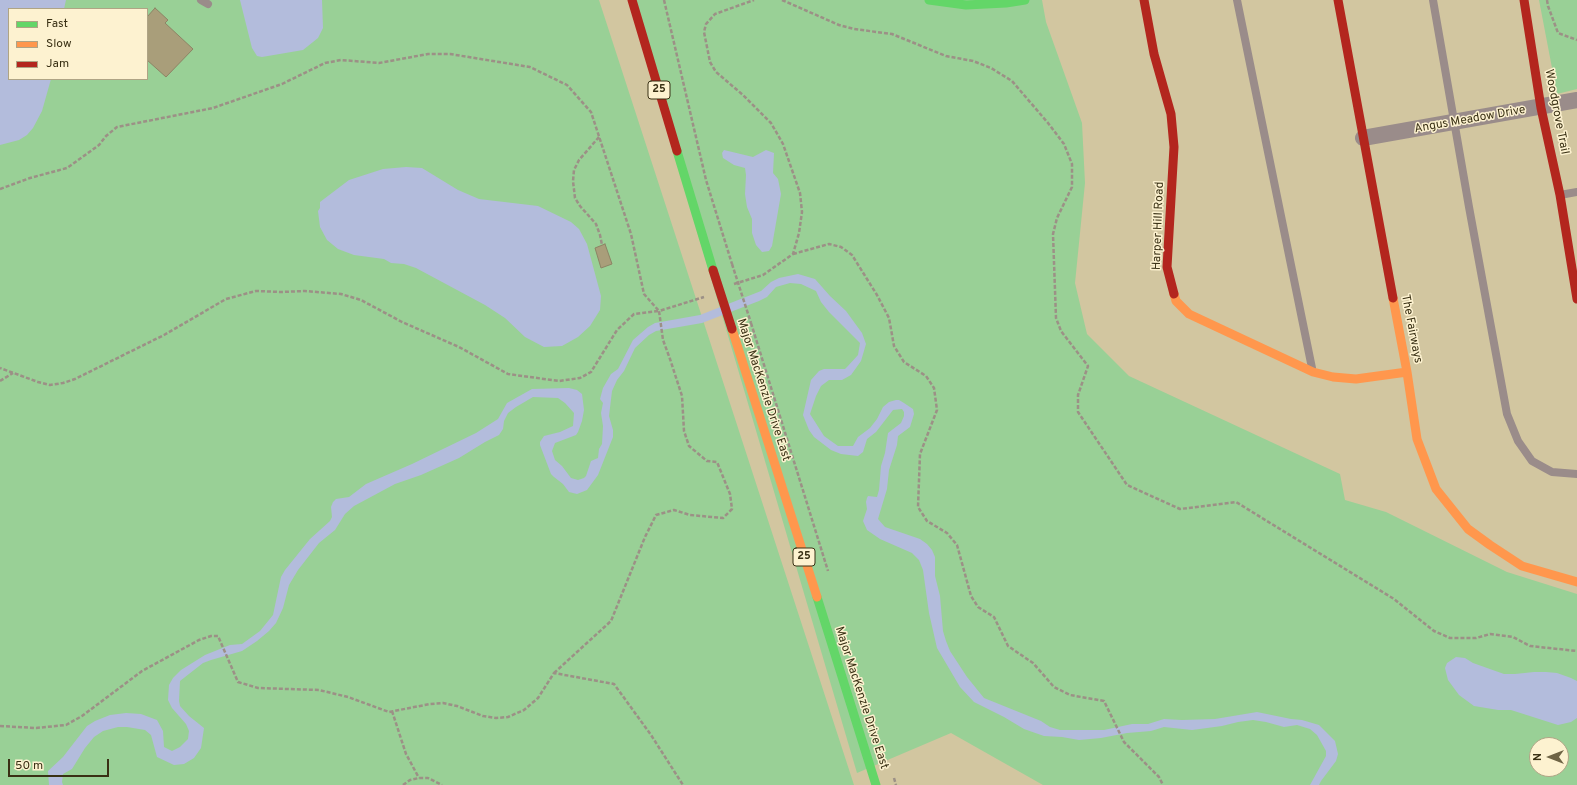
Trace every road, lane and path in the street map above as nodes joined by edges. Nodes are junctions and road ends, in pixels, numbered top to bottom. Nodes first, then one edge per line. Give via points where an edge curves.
1 (632, 0) edge
2 (664, 0) edge
3 (754, 0) edge
4 (782, 0) edge
5 (929, 0) edge
6 (1025, 0) edge
7 (1144, 0) edge
8 (1237, 0) edge
9 (1338, 0) edge
10 (1433, 0) edge
11 (1524, 0) edge
12 (1547, 0) edge
13 (1577, 40) edge
14 (1577, 100) edge
15 (1541, 108) junction
16 (1454, 122) junction
17 (599, 137) junction
18 (1363, 138) junction
19 (0, 189) edge
20 (1577, 192) edge
21 (1560, 195) junction
22 (602, 245) dead end
23 (793, 254) junction
24 (730, 286) dead end
25 (709, 295) dead end
26 (1577, 299) edge
27 (659, 311) junction
28 (0, 368) edge
29 (1313, 372) junction
30 (1407, 372) junction
31 (13, 373) junction
32 (0, 381) edge
33 (1577, 474) edge
34 (830, 577) dead end
35 (1577, 582) edge
36 (1577, 651) edge
37 (554, 673) junction
38 (392, 711) junction
39 (0, 726) edge
40 (419, 778) junction
41 (894, 778) dead end
42 (403, 785) edge
43 (442, 785) edge
44 (683, 785) edge
45 (876, 785) edge
46 (896, 785) edge
47 (1163, 785) edge

1 - 45 street, Major MacKenzie Drive East / 25, bridge via 713,270
2 - 34 path, bridge via 706,180
3 - 23 path via 715,14 706,24 704,32 710,62 716,72 771,123 783,144 800,193 802,212
4 - 36 path via 839,25 892,34 946,56 973,61 991,68 1012,81 1064,144 1072,164 1072,187 1056,218 1053,234 1056,318 1061,331 1088,366 1078,395 1078,412 1127,485 1180,509 1236,502 1394,599 1434,631 1450,638 1476,638 1490,634 1513,637 1530,646
5 - 6 street via 966,5
7 - 29 street, Harper Hill Road via 1154,54 1172,114 1174,147 1167,267 1176,301 1189,314
8 - 29 lane
9 - 18 street, The Fairways
10 - 16 lane
11 - 15 street, Woodgrove Trail
12 - 13 path via 1558,33
14 - 15 street, Angus Meadow Drive
15 - 16 street, Angus Meadow Drive
15 - 21 street, Woodgrove Trail
16 - 18 street, Angus Meadow Drive
16 - 33 lane via 1507,414 1518,440 1532,461 1552,472
17 - 19 path via 591,112 568,85 530,67 450,54 428,54 379,62 341,60 325,62 282,84 213,108 117,126 99,145 67,168
17 - 22 path via 579,160 574,170 573,181 575,198 596,224
17 - 27 path via 631,234 644,294
18 - 30 street, The Fairways
20 - 21 lane
21 - 26 street, Woodgrove Trail
23 - 24 path via 763,275
23 - 47 path via 829,244 841,247 852,255 889,318 894,346 904,362 926,376 934,388 937,410 920,454 918,507 927,521 947,533 957,545 971,596 978,607 994,617 1008,646 1033,663 1054,687 1070,696 1104,701 1124,742
25 - 27 path
27 - 31 path via 634,314 617,330 592,372 580,378 559,381 508,374 459,347 402,322 361,300 341,294 305,290 256,291 226,299 164,334 63,383 50,385
27 - 37 path via 663,340 682,396 684,431 689,446 707,461 717,462 730,494 732,509 723,518 690,515 674,510 656,515 611,621
28 - 31 path
29 - 30 street, Harper Hill Road via 1356,379
30 - 35 street, The Fairways via 1417,439 1436,489 1474,533 1522,566
31 - 32 path
37 - 38 path via 538,698 524,710 508,717 484,716 443,703
37 - 44 path via 614,684
38 - 39 path via 319,690 258,688 238,682 218,636 211,636 142,671 66,725 36,728
38 - 40 path via 406,754
40 - 42 path
40 - 43 path via 428,778
41 - 46 path

